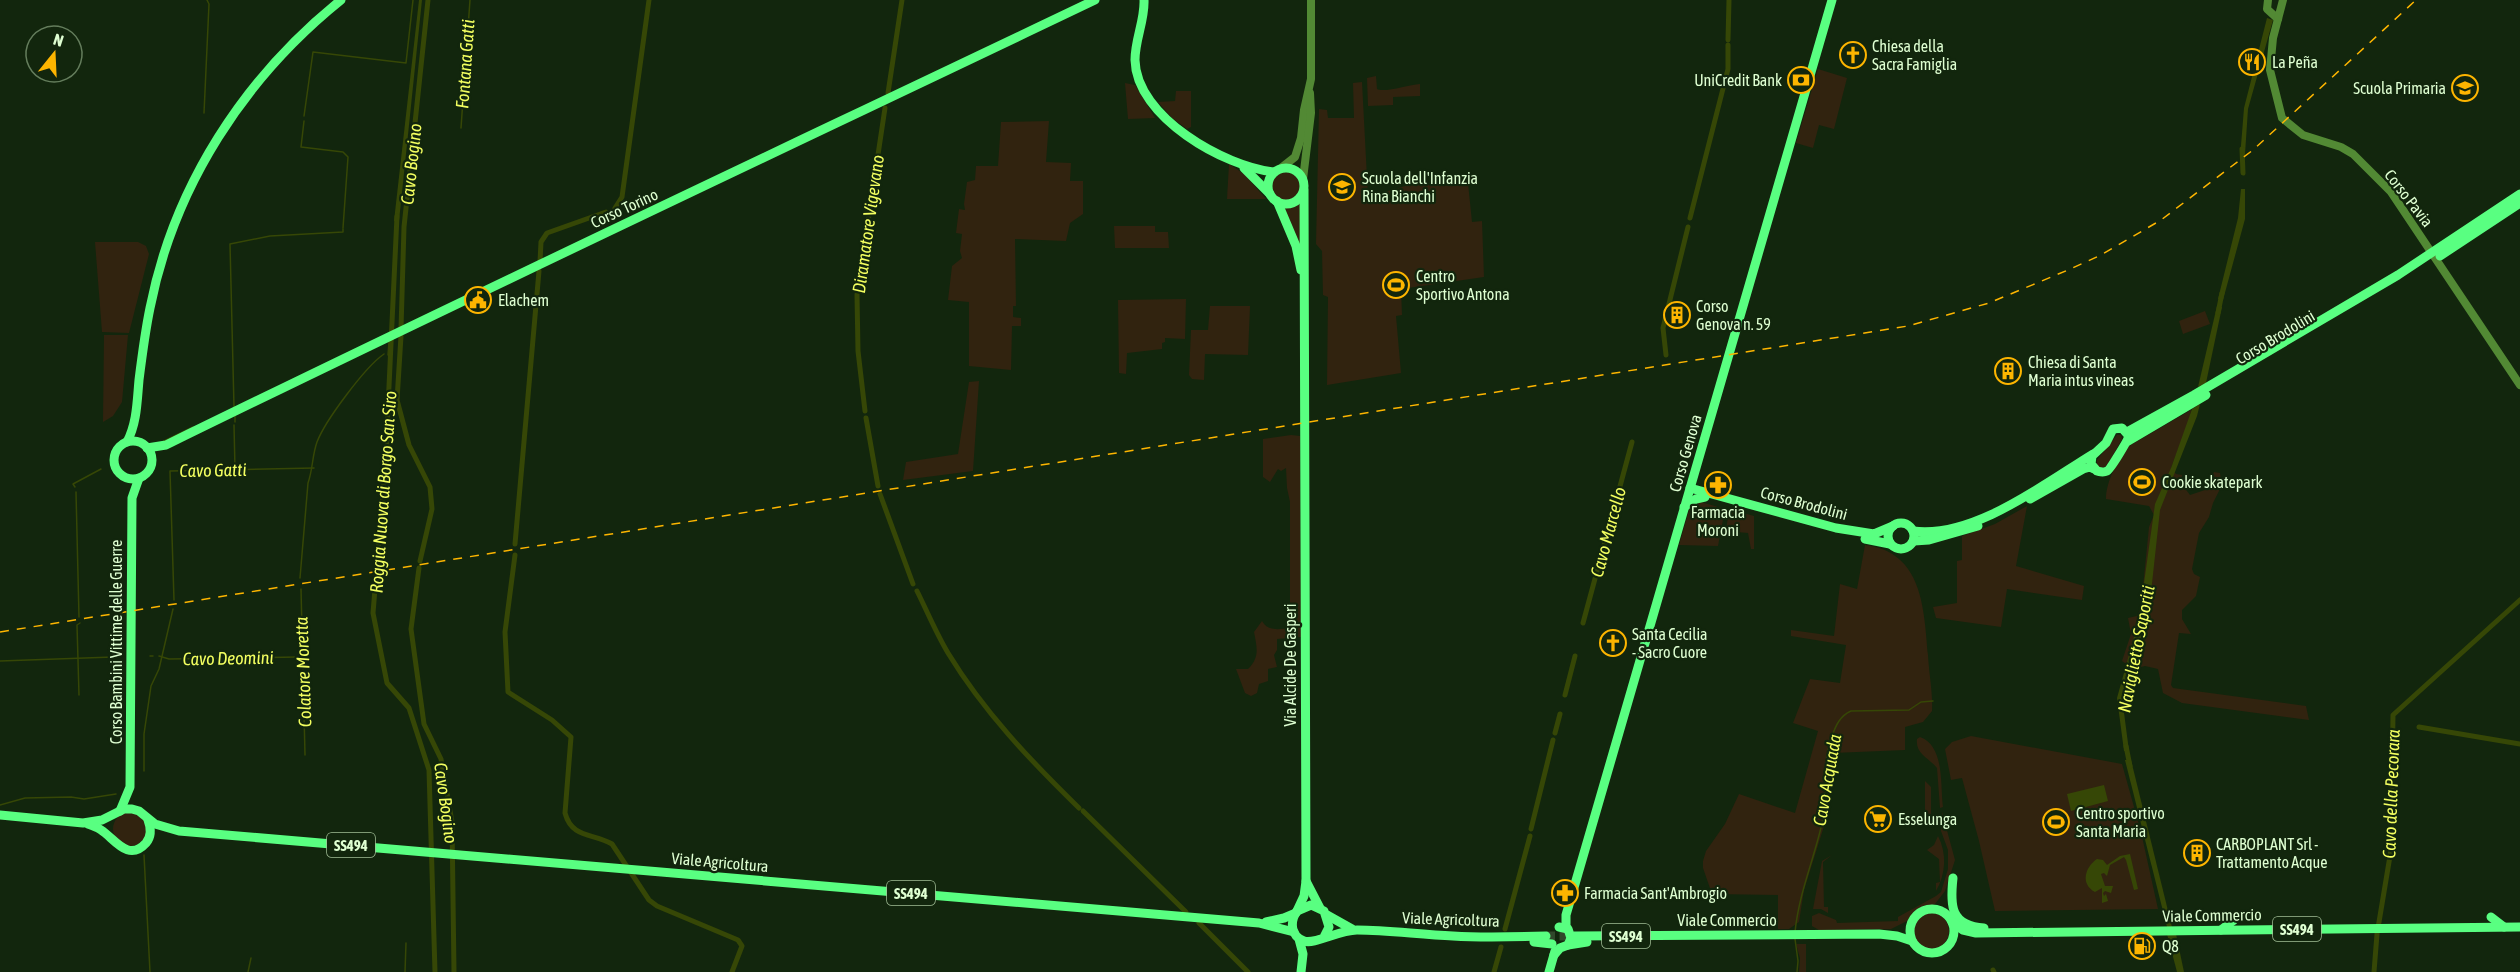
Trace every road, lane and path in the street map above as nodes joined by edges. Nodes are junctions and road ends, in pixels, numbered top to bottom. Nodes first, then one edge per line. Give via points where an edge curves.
1 (341, 0) edge
2 (1095, 0) edge
3 (1144, 0) edge
4 (1152, 0) edge
5 (1311, 0) edge
6 (1832, 0) edge
7 (2268, 2) edge
8 (2282, 4) edge
9 (2278, 19) junction
10 (1139, 32) junction
11 (1310, 86) junction
12 (1237, 162) junction
13 (1278, 170) junction
14 (1303, 179) junction
15 (1304, 190) junction
16 (2520, 194) edge
17 (1274, 198) junction
18 (2520, 203) edge
19 (2435, 256) junction
20 (1303, 281) junction
21 (2520, 385) edge
22 (136, 419) junction
23 (2127, 436) junction
24 (127, 442) junction
25 (144, 446) junction
26 (166, 446) junction
27 (2093, 454) junction
28 (151, 461) junction
29 (2094, 469) junction
30 (1694, 476) junction
31 (124, 477) junction
32 (139, 478) junction
33 (1690, 490) junction
34 (1705, 494) junction
35 (132, 498) junction
36 (1684, 507) junction
37 (1893, 526) junction
38 (1914, 536) junction
39 (1890, 544) junction
40 (130, 787) junction
41 (117, 813) junction
42 (0, 815) edge
43 (146, 817) junction
44 (83, 823) junction
45 (179, 831) junction
46 (149, 837) junction
47 (111, 838) junction
48 (1953, 878) dead end
49 (1306, 881) junction
50 (1320, 908) junction
51 (1296, 912) junction
52 (1327, 915) junction
53 (2491, 916) dead end
54 (2235, 920) dead end
55 (1952, 922) junction
56 (1259, 923) junction
57 (1911, 923) junction
58 (2504, 927) junction
59 (2520, 927) edge
60 (1355, 930) junction
61 (2221, 930) junction
62 (1561, 931) junction
63 (2031, 932) junction
64 (1976, 933) junction
65 (1879, 934) junction
66 (1296, 935) junction
67 (1440, 936) junction
68 (1796, 936) junction
69 (1321, 939) junction
70 (1912, 941) junction
71 (1950, 944) junction
72 (1558, 948) junction
73 (1301, 968) edge
74 (1550, 972) edge

1 - 22 main road via 268,69 230,118 199,170 179,213 156,283 144,338
2 - 26 main road, Corso Torino
3 - 10 main road
4 - 10 main road
5 - 11 street
6 - 30 main road, Corso Genova
7 - 8 street, Corso Pavia via 2272,6
7 - 9 street, Corso Pavia
8 - 9 street, Corso Pavia
9 - 19 street, Corso Pavia via 2270,70 2282,118 2303,135 2353,154 2391,192
10 - 12 main road via 1135,61 1138,78 1161,116
11 - 13 street via 1299,147 1295,157
11 - 14 street via 1311,113
12 - 13 main road via 1255,170
12 - 17 main road
13 - 14 main road via 1294,169
13 - 17 main road via 1269,179 1268,187
14 - 15 main road
15 - 17 main road via 1293,202 1285,204
15 - 20 main road
16 - 19 main road
17 - 20 main road via 1296,246
18 - 19 main road
19 - 21 street, Corso Pavia
19 - 23 main road, Corso Brodolini
20 - 49 main road, Via Alcide De Gasperi
22 - 24 main road
22 - 25 main road
23 - 27 main road, Corso Brodolini via 2121,428 2113,429 2106,444
23 - 29 main road, Corso Brodolini via 2108,471
24 - 25 main road
24 - 31 main road via 119,447 114,459 117,471
25 - 26 main road, Corso Torino
25 - 28 main road
26 - 28 main road, Corso Torino
27 - 29 main road via 2090,462
27 - 38 main road, Corso Brodolini via 1996,512
28 - 32 main road via 148,472
29 - 38 main road, Corso Brodolini via 2083,469 1980,526 1929,540
30 - 33 main road, Corso Genova
30 - 34 main road
31 - 32 main road
31 - 35 main road
32 - 35 main road
33 - 34 main road, Corso Brodolini
33 - 36 main road, Corso Genova
34 - 36 main road
34 - 37 main road, Corso Brodolini via 1836,528 1874,534
34 - 39 main road, Corso Brodolini via 1835,534
35 - 40 main road, Corso Bambini Vittime delle Guerre
36 - 62 main road, Corso Genova
37 - 38 main road, Corso Brodolini via 1906,524
37 - 39 main road via 1889,531
38 - 39 main road, Corso Brodolini via 1909,547 1901,550
40 - 41 main road, Corso Bambini Vittime delle Guerre
40 - 43 main road, Corso Bambini Vittime delle Guerre
41 - 43 main road, Viale Agricoltura via 132,809
41 - 44 main road, Viale Agricoltura
41 - 47 main road via 109,827
42 - 44 main road, Viale Agricoltura
43 - 45 main road, Viale Agricoltura / SS494
43 - 46 main road via 151,828
44 - 47 main road, Viale Agricoltura via 100,828
45 - 46 main road, Viale Agricoltura / SS494
45 - 56 main road, Viale Agricoltura / SS494
46 - 47 main road, Viale Agricoltura via 142,846 131,850 120,848
48 - 63 main road via 1951,901 1959,919 1979,928
49 - 50 main road, Via Alcide De Gasperi
49 - 51 main road, Via Alcide De Gasperi
50 - 51 main road, Viale Agricoltura / SS494 via 1306,906
50 - 52 main road, Viale Agricoltura / SS494
51 - 56 main road, Viale Agricoltura / SS494
51 - 66 main road via 1292,922
52 - 60 main road, Viale Agricoltura / SS494
52 - 69 main road via 1329,927
53 - 58 main road
54 - 61 main road
55 - 57 main road, Viale Commercio / SS494 via 1944,912 1932,908 1919,912
55 - 64 main road, Viale Commercio / SS494
55 - 71 main road
56 - 66 main road, Viale Agricoltura / SS494
57 - 65 main road, Viale Commercio / SS494
57 - 70 main road
58 - 59 main road, Viale Commercio / SS494
58 - 61 main road, Viale Commercio / SS494
60 - 67 main road, Viale Agricoltura / SS494
60 - 69 main road, Viale Agricoltura / SS494
61 - 63 main road, Viale Commercio / SS494
62 - 67 main road, Viale Agricoltura / SS494
62 - 68 main road, Viale Commercio / SS494
62 - 72 main road, Corso Genova via 1550,937
62 - 72 main road, Corso Genova via 1571,938
63 - 64 main road, Viale Commercio / SS494
64 - 71 main road, Viale Commercio / SS494
65 - 68 main road, Viale Commercio / SS494
65 - 70 main road, Viale Commercio / SS494
66 - 69 main road, Viale Agricoltura / SS494 via 1308,942
66 - 73 main road
67 - 72 main road via 1462,942 1537,942
68 - 72 main road via 1585,942
69 - 73 main road
70 - 71 main road, Viale Commercio / SS494 via 1920,950 1933,953
72 - 74 main road, Corso Genova

